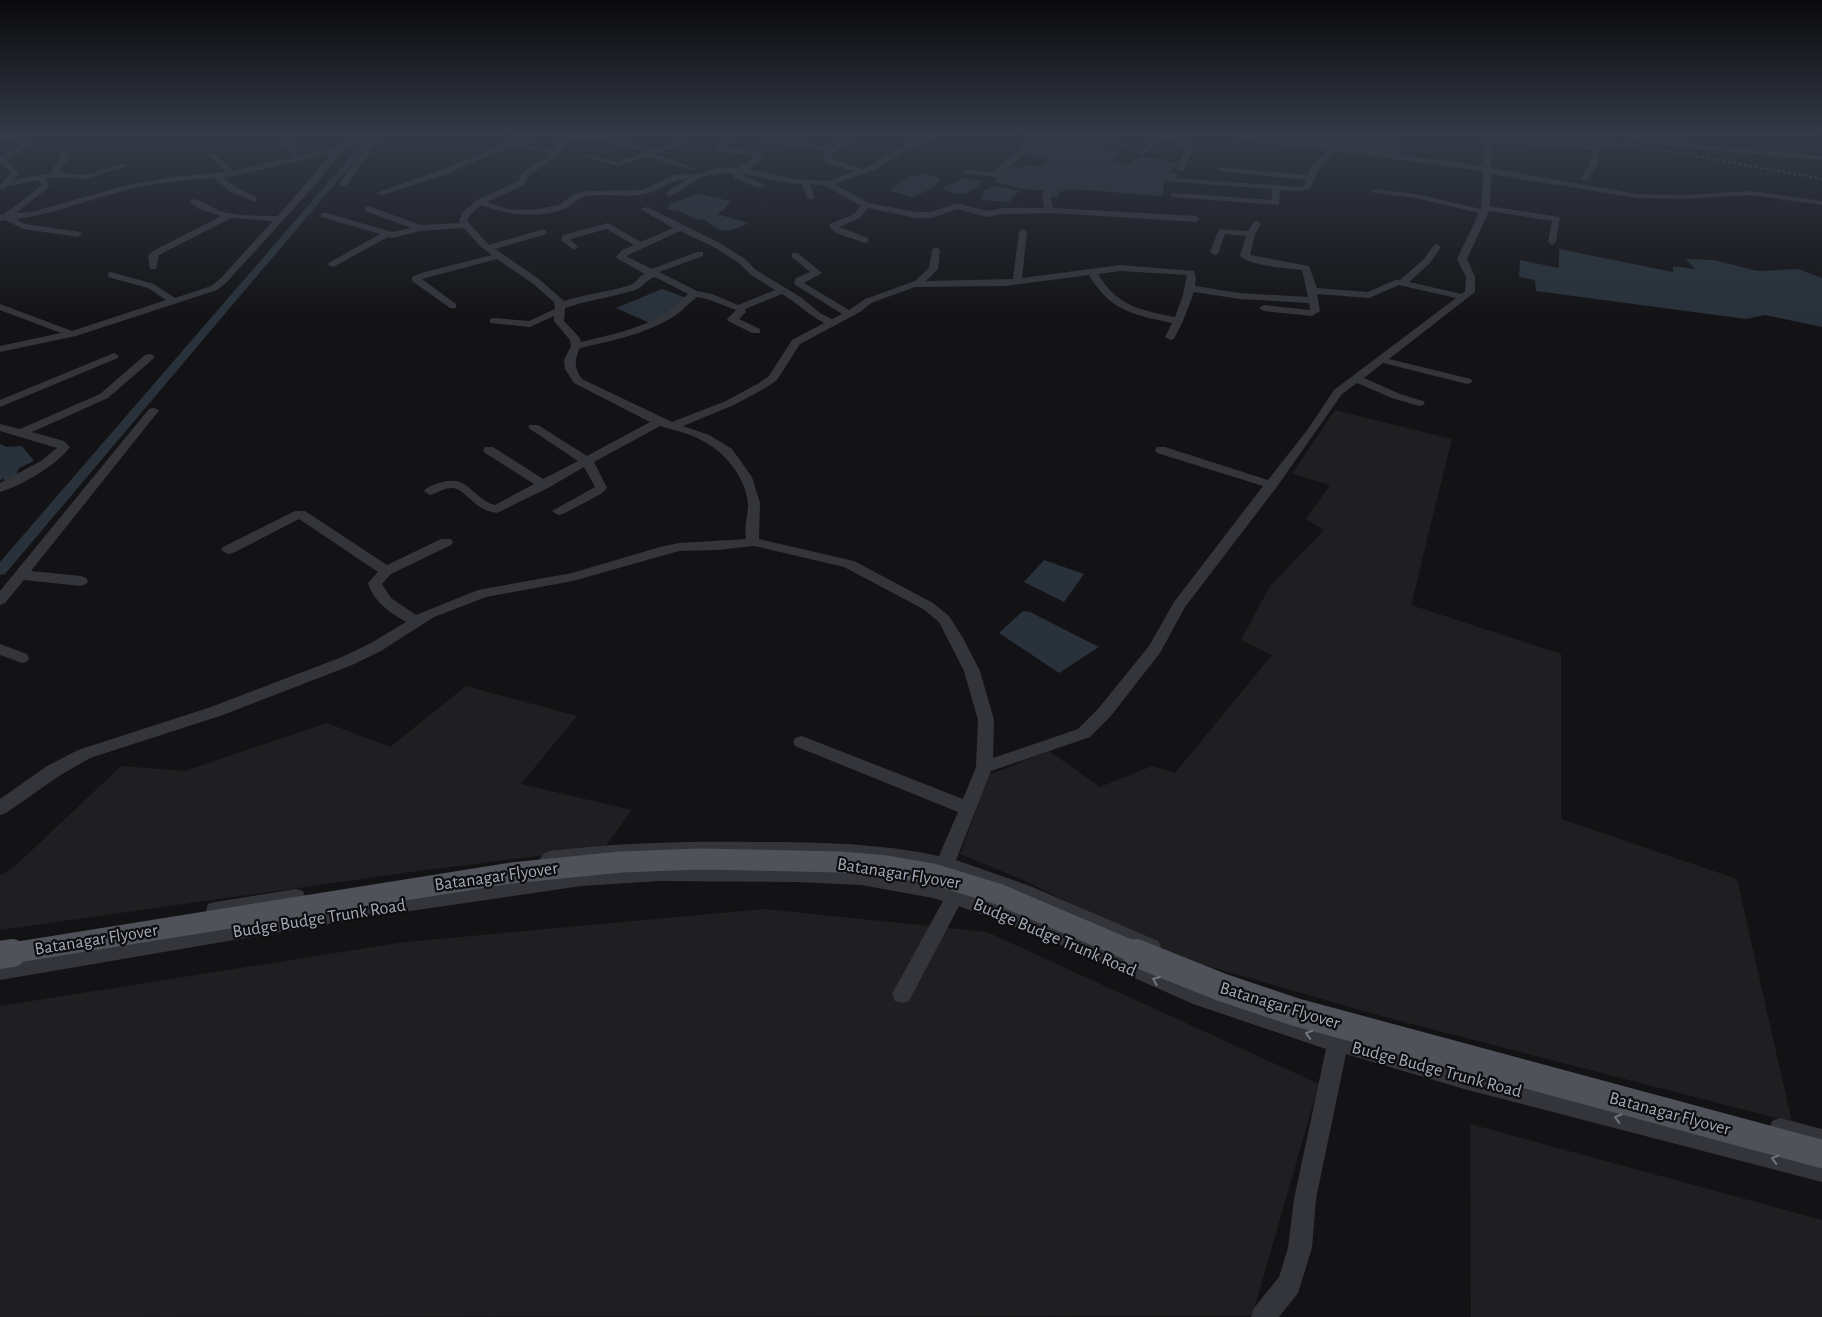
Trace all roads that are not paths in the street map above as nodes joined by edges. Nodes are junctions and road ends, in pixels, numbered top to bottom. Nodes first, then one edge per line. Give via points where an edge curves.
1 (35, 195) edge
2 (98, 195) edge
3 (246, 195) edge
4 (301, 195) edge
5 (495, 195) edge
6 (578, 195) edge
7 (851, 195) edge
8 (1046, 195) edge
9 (1179, 195) edge
10 (1276, 195) edge
11 (1412, 195) edge
12 (1486, 195) edge
13 (1633, 195) edge
14 (1709, 195) edge
15 (1768, 195) edge
16 (253, 199) dead end
17 (194, 201) dead end
18 (480, 202) junction
19 (1822, 203) edge
20 (866, 204) junction
21 (368, 208) dead end
22 (644, 210) dead end
23 (1049, 210) junction
24 (1485, 210) junction
25 (231, 215) junction
26 (324, 215) dead end
27 (4, 218) edge
28 (280, 218) junction
29 (1196, 219) dead end
30 (1257, 224) dead end
31 (465, 225) junction
32 (420, 228) junction
33 (680, 228) junction
34 (543, 232) dead end
35 (1023, 232) dead end
36 (388, 233) junction
37 (78, 234) dead end
38 (1251, 234) junction
39 (865, 240) dead end
40 (1552, 242) dead end
41 (638, 244) junction
42 (574, 247) dead end
43 (1437, 247) dead end
44 (488, 248) junction
45 (936, 250) dead end
46 (1215, 252) dead end
47 (700, 254) dead end
48 (795, 255) dead end
49 (500, 256) junction
50 (332, 264) dead end
51 (153, 267) dead end
52 (1092, 271) junction
53 (651, 274) junction
54 (111, 275) dead end
55 (1017, 282) junction
56 (918, 283) junction
57 (1402, 283) junction
58 (1189, 288) junction
59 (784, 290) junction
60 (695, 294) junction
61 (1313, 296) junction
62 (1464, 297) junction
63 (175, 302) junction
64 (452, 306) dead end
65 (0, 307) edge
66 (560, 308) junction
67 (740, 308) junction
68 (1264, 308) dead end
69 (849, 314) junction
70 (494, 321) dead end
71 (1178, 321) junction
72 (831, 323) junction
73 (756, 331) dead end
74 (72, 334) junction
75 (1170, 337) dead end
76 (576, 346) junction
77 (0, 349) edge
78 (114, 356) dead end
79 (149, 356) dead end
80 (1382, 360) junction
81 (1357, 379) junction
82 (1467, 380) dead end
83 (1419, 403) dead end
84 (0, 404) edge
85 (153, 411) dead end
86 (660, 422) junction
87 (673, 426) junction
88 (0, 427) edge
89 (534, 427) dead end
90 (21, 433) junction
91 (489, 450) dead end
92 (1161, 450) dead end
93 (587, 461) junction
94 (544, 484) junction
95 (1272, 485) junction
96 (0, 488) edge
97 (430, 491) dead end
98 (558, 511) dead end
99 (446, 542) dead end
100 (754, 542) junction
101 (228, 550) dead end
102 (386, 571) junction
103 (21, 575) junction
104 (81, 581) dead end
105 (0, 600) edge
106 (417, 622) junction
107 (0, 649) edge
108 (22, 658) dead end
109 (800, 742) dead end
110 (984, 768) junction
111 (0, 808) edge
112 (967, 808) junction
113 (944, 866) junction
114 (955, 896) junction
115 (0, 945) edge
116 (0, 955) edge
117 (0, 971) edge
118 (902, 994) dead end
119 (1344, 1015) junction
120 (1338, 1042) junction
121 (1822, 1140) edge
122 (1822, 1154) edge
123 (1822, 1171) edge
124 (1263, 1317) edge

1 - 27 street
2 - 27 street via 32,214
3 - 16 street
4 - 28 street
5 - 18 street
6 - 18 street via 563,207 532,213 506,211
7 - 20 street
8 - 23 street
9 - 10 street via 1273,204
11 - 24 street
12 - 24 street
13 - 14 street
15 - 19 street
17 - 25 street via 210,211
18 - 31 street via 463,218
20 - 23 street via 923,216 957,206 987,214
20 - 39 street via 857,216 833,226
21 - 32 street
22 - 33 street
23 - 29 street
24 - 40 street via 1557,219
24 - 62 street via 1462,258 1462,264 1472,279 1470,292
25 - 28 street
25 - 51 street via 156,253
26 - 36 street
27 - 37 street via 23,226
28 - 63 street via 223,281
30 - 38 street
31 - 32 street
31 - 44 street
32 - 36 street via 396,235
33 - 41 street
33 - 59 street via 715,244
34 - 44 street
35 - 55 street
36 - 50 street
38 - 46 street via 1222,231
38 - 61 street via 1245,256 1306,268
41 - 42 street via 610,226 602,226 566,237 565,240
41 - 53 street via 621,257
43 - 57 street via 1427,261
44 - 49 street
45 - 56 street via 933,269
47 - 53 street
48 - 69 street via 817,273 800,280 800,284
49 - 64 street via 415,279
49 - 66 street via 556,297
52 - 55 street
52 - 58 street via 1120,268 1189,272 1192,275
52 - 71 street via 1102,290 1123,307
53 - 60 street
53 - 66 street via 630,289 587,297
54 - 63 street via 151,286
55 - 56 street
56 - 69 street via 873,298
57 - 61 street via 1396,282 1370,295
57 - 62 street
58 - 61 street via 1240,296
58 - 71 street
59 - 67 street
59 - 72 street
60 - 67 street
60 - 76 street via 659,320 607,339
61 - 68 street via 1315,311 1312,313
62 - 80 street
63 - 74 street
65 - 74 street
66 - 70 street via 530,324
66 - 76 street via 559,321 575,339
67 - 73 street via 741,312 732,319
69 - 72 street
71 - 75 street
72 - 87 street via 793,344 769,382 730,403
74 - 77 street
76 - 86 street via 569,360 578,381
78 - 84 street
79 - 90 street via 104,396
80 - 81 street
80 - 82 street
81 - 83 street
81 - 95 street via 1330,401
85 - 103 street
86 - 87 street
86 - 93 street
87 - 100 street via 715,442 741,469 752,494
88 - 90 street
89 - 93 street
90 - 96 street via 64,447 53,458
91 - 94 street
92 - 95 street
93 - 94 street
93 - 98 street via 601,488
94 - 97 street via 497,509 488,508 456,485
95 - 110 street via 1179,605 1155,649 1084,733
99 - 102 street
100 - 106 street via 679,547 573,577 483,593 444,607
100 - 110 street via 848,564 920,602 944,619 965,655 978,688 986,720
101 - 102 street via 300,514
102 - 106 street via 376,580 375,586 390,604
103 - 104 street
103 - 105 street
106 - 111 street via 347,662 217,711 84,754
107 - 108 street
109 - 112 street
110 - 112 street
112 - 113 street
113 - 115 street, Budge Budge Trunk Road via 910,858 836,850 698,848 589,854 259,902
113 - 119 street, Budge Budge Trunk Road via 1034,895 1252,988
114 - 117 street, Budge Budge Trunk Road via 861,877 658,873 581,878 369,908
114 - 118 street
120 -> 114 street, Budge Budge Trunk Road via 1193,995 1054,933
116 - 122 main road, Batanagar Flyover, bridge via 556,868 689,859 815,860 862,864 933,874 978,886 1212,984 1295,1012
119 - 120 street
119 - 121 street, Budge Budge Trunk Road
123 -> 120 street, Budge Budge Trunk Road
120 - 124 street via 1305,1199 1300,1248 1289,1284

